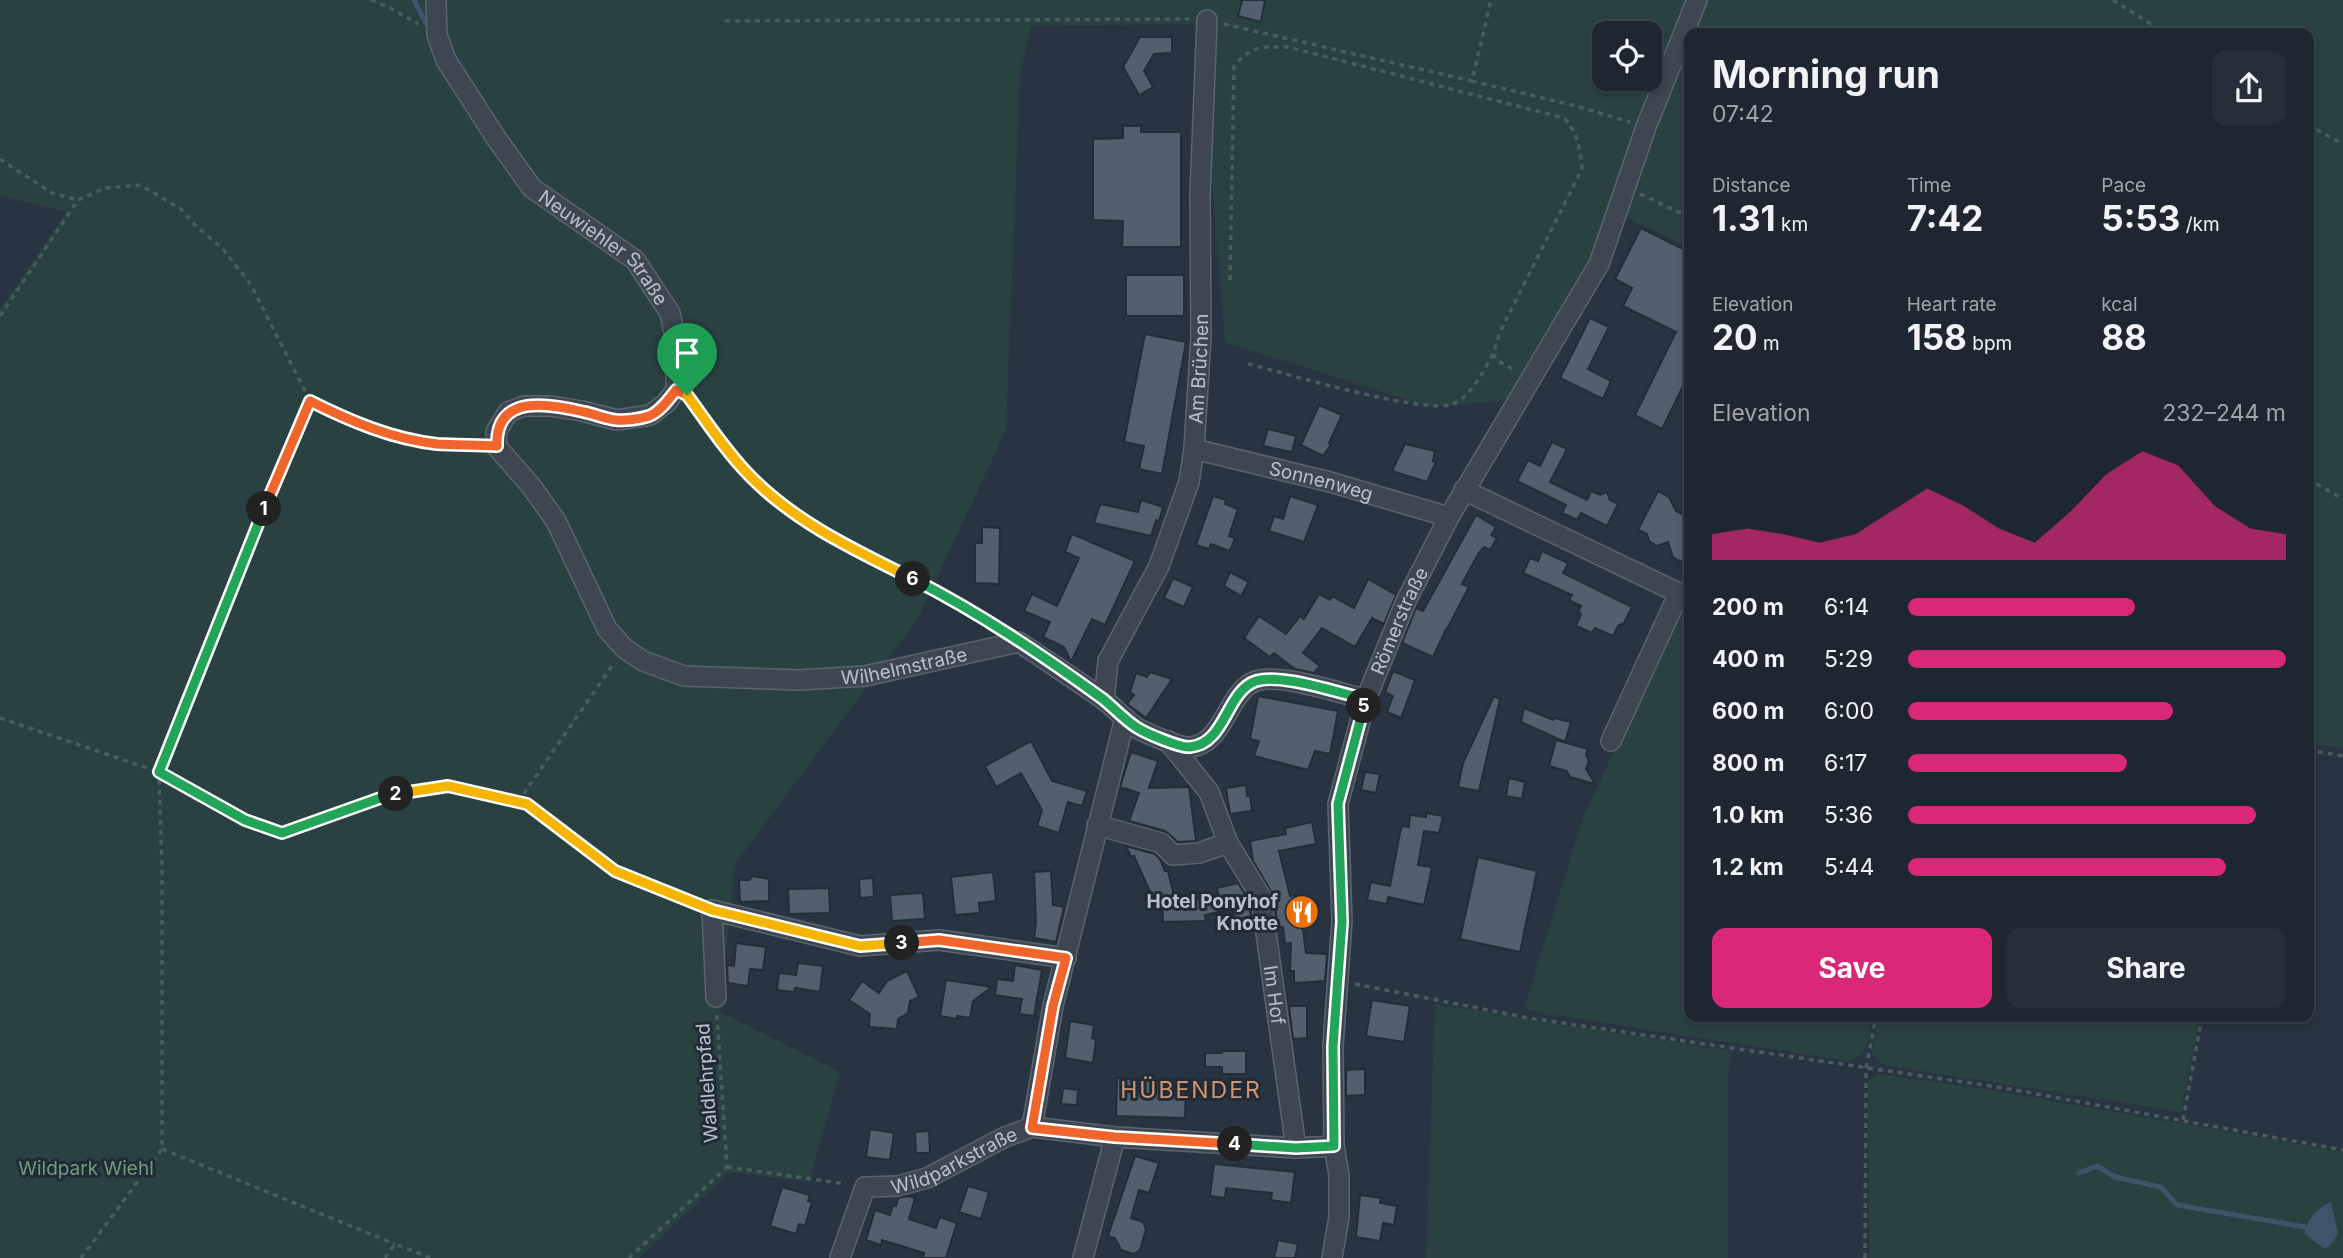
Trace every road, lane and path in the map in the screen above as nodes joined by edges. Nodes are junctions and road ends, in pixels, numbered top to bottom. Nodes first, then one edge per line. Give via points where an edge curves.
1 (371, 0) edge
2 (436, 0) edge
3 (1491, 0) edge
4 (1697, 0) edge
5 (2113, 0) edge
6 (1207, 20) junction
7 (725, 21) dead end
8 (1686, 28) edge
9 (2157, 28) edge
10 (1684, 32) edge
11 (438, 36) junction
12 (1472, 81) junction
13 (1646, 127) junction
14 (2314, 128) edge
15 (2343, 144) edge
16 (0, 159) edge
17 (1626, 187) junction
18 (78, 200) junction
19 (1684, 215) edge
20 (1230, 280) dead end
21 (0, 317) edge
22 (1493, 354) junction
23 (1248, 364) dead end
24 (1532, 379) junction
25 (676, 390) junction
26 (310, 401) junction
27 (497, 446) junction
28 (1194, 449) junction
29 (2314, 482) edge
30 (1464, 490) junction
31 (2343, 499) edge
32 (1449, 517) junction
33 (1684, 596) edge
34 (1019, 642) junction
35 (624, 648) junction
36 (1366, 699) junction
37 (1104, 700) junction
38 (0, 718) edge
39 (1125, 718) junction
40 (1168, 741) junction
41 (1611, 741) dead end
42 (2314, 751) edge
43 (2343, 756) edge
44 (159, 772) junction
45 (518, 802) junction
46 (1097, 825) junction
47 (1228, 843) junction
48 (712, 910) junction
49 (1066, 958) junction
50 (1337, 981) junction
51 (716, 997) joint
52 (1875, 1022) edge
53 (2201, 1022) edge
54 (1866, 1068) junction
55 (2183, 1120) junction
56 (1032, 1128) junction
57 (1115, 1137) junction
58 (1334, 1146) junction
59 (1296, 1148) junction
60 (162, 1149) junction
61 (2343, 1150) edge
62 (727, 1167) junction
63 (865, 1187) junction
64 (396, 1244) junction
65 (81, 1258) edge
66 (385, 1258) edge
67 (431, 1258) edge
68 (629, 1258) edge
69 (840, 1258) edge
70 (1083, 1258) edge
71 (1332, 1258) edge
72 (1865, 1258) edge

1 - 11 path
2 - 11 street, Neuwiehler Straße
3 - 12 path
4 - 8 street, Römerstraße
5 - 9 path
6 - 7 path
6 - 12 path
6 - 28 street, Am Brüchen via 1200,194 1201,337
10 - 13 street, Römerstraße
11 - 25 street, Neuwiehler Straße via 446,60 532,188 635,260 670,313 677,348
12 - 13 path
13 - 17 street, Römerstraße
14 - 15 path
16 - 18 path via 52,192
17 - 19 path
17 - 24 street, Römerstraße via 1599,264
18 - 21 path
18 - 26 path via 105,188 140,185 181,209 223,249 251,285
20 - 22 path via 1234,66 1258,47 1288,47 1564,118 1574,128 1582,169
22 - 23 path via 1471,389 1452,404 1413,405
22 - 24 path
24 - 30 street, Römerstraße
25 - 27 street via 650,415 617,420 550,406 524,406 508,412 496,432
25 - 34 path via 687,395 748,474 803,520 960,604
26 - 27 path via 383,433 435,443
26 - 44 path
27 - 35 street, Wilhelmstraße via 556,521 607,629
28 - 32 street, Sonnenweg
28 - 37 street, Am Brüchen via 1189,482 1159,566 1108,661
29 - 31 path
30 - 32 street, Römerstraße
30 - 33 street
32 - 36 street, Römerstraße via 1406,601
33 - 41 street
34 - 35 street, Wilhelmstraße via 864,676 799,680 684,676 643,661
34 - 37 street
35 - 45 path
36 - 40 street via 1276,678 1254,681 1239,694 1206,741 1190,748
36 - 50 street, Römerstraße via 1338,804 1342,922
37 - 39 street
38 - 44 path
39 - 40 street
39 - 46 street, Wildparkstraße
40 - 47 street, Im Hof via 1209,792
42 - 43 path
44 - 45 path via 245,820 282,833 386,796 448,786
44 - 60 path
45 - 48 path via 527,804 615,871
46 - 47 street via 1160,843 1173,855 1199,853
46 - 49 street, Wildparkstraße
47 - 59 street, Im Hof via 1261,897
48 - 49 street via 860,946 939,940
48 - 51 street
49 - 56 street, Wildparkstraße
50 - 54 path via 1529,1018
50 - 58 street, Römerstraße
51 - 62 path, Waldlehrpfad
52 - 54 path
53 - 55 path
54 - 55 path
54 - 72 path
55 - 61 path
56 - 57 street
56 - 63 street, Wildparkstraße via 927,1178 898,1186
57 - 59 street
57 - 70 street
58 - 59 street
58 - 71 street, Römerstraße via 1339,1217
60 - 64 path
60 - 65 path
62 - 63 path
62 - 68 path
63 - 69 street, Wildparkstraße
64 - 66 path
64 - 67 path

